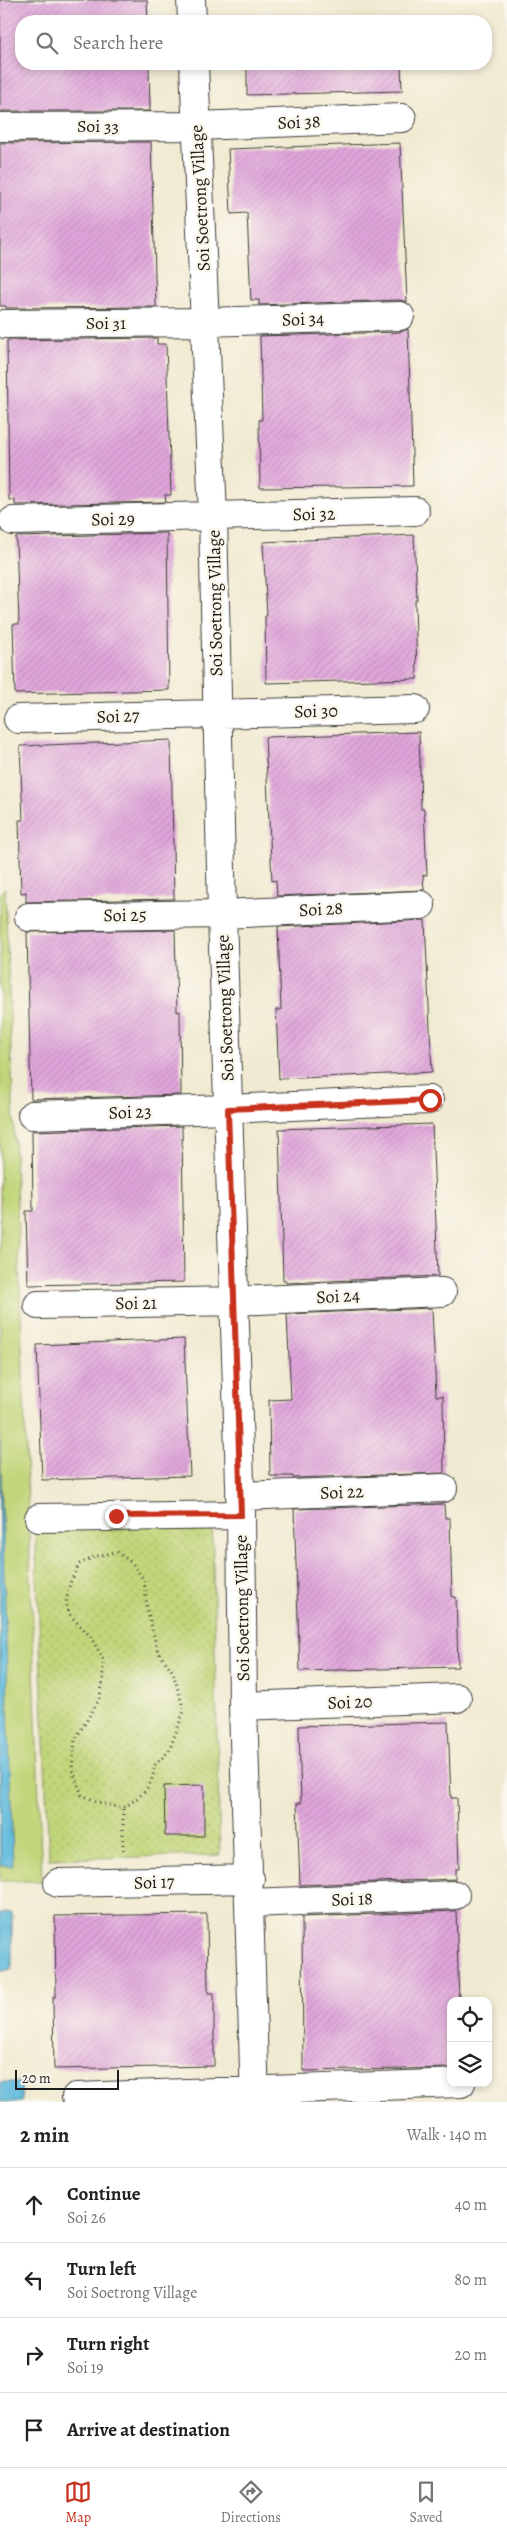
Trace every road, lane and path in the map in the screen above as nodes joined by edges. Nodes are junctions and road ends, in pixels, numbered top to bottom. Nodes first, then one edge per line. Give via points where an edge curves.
1 (191, 0) edge
2 (192, 15) edge
3 (194, 70) edge
4 (402, 118) dead end
5 (196, 126) junction
6 (0, 127) edge
7 (400, 316) dead end
8 (206, 322) junction
9 (5, 324) dead end
10 (415, 511) dead end
11 (213, 516) junction
12 (13, 521) dead end
13 (415, 709) dead end
14 (217, 712) junction
15 (18, 719) dead end
16 (421, 905) dead end
17 (222, 914) junction
18 (29, 917) dead end
19 (430, 1100) dead end
20 (228, 1109) junction
21 (32, 1115) dead end
22 (442, 1292) dead end
23 (234, 1301) junction
24 (38, 1305) dead end
25 (443, 1488) dead end
26 (240, 1505) junction
27 (39, 1518) dead end
28 (457, 1698) dead end
29 (243, 1706) junction
30 (124, 1808) junction
31 (58, 1883) dead end
32 (124, 1883) junction
33 (250, 1891) junction
34 (455, 1895) dead end
35 (447, 2084) edge
36 (255, 2096) edge
37 (76, 2097) dead end

1 - 2 street
3 - 5 street, Soi Soetrong Village
4 - 5 street, Soi 38
5 - 6 street, Soi 33
5 - 8 street, Soi Soetrong Village
7 - 8 street, Soi 34
8 - 9 street, Soi 31
8 - 11 street, Soi Soetrong Village
10 - 11 street, Soi 32
11 - 12 street, Soi 29
11 - 14 street, Soi Soetrong Village
13 - 14 street, Soi 30
14 - 15 street, Soi 27
14 - 17 street, Soi Soetrong Village
16 - 17 street, Soi 28
17 - 18 street, Soi 25
17 - 20 street, Soi Soetrong Village
19 - 20 street, Soi 23
20 - 21 street, Soi 23
20 - 23 street, Soi Soetrong Village
22 - 23 street, Soi 24
23 - 24 street, Soi 21
23 - 26 street, Soi Soetrong Village
25 - 26 street, Soi 22
26 - 27 street, Soi 22
26 - 29 street, Soi Soetrong Village
28 - 29 street, Soi 20
29 - 33 street, Soi Soetrong Village
30 - 30 path via 82,1795 72,1768 75,1740 100,1700 103,1659 69,1614 66,1603 70,1583 79,1564 117,1552 132,1563 144,1580 158,1652 173,1672 184,1711 169,1751 154,1766 154,1776 142,1795
30 - 32 path
31 - 32 street, Soi 17
32 - 33 street, Soi 17
33 - 34 street, Soi 18
33 - 36 street, Soi Soetrong Village
35 - 36 street
36 - 37 street

